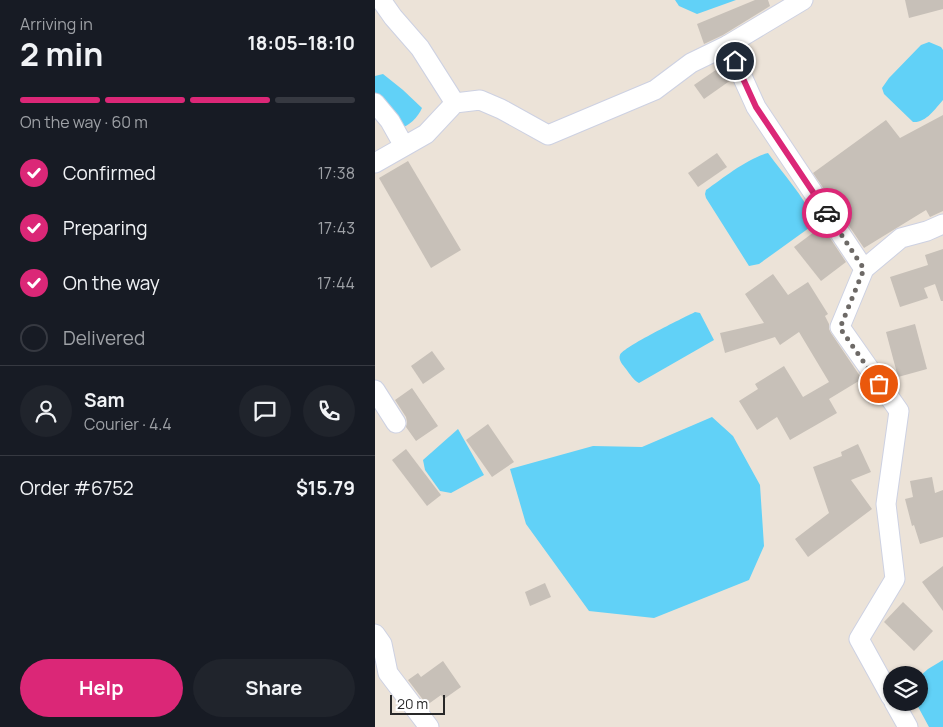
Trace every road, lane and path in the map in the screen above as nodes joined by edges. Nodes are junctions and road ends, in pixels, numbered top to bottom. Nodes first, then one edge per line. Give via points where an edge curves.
1 (381, 0) edge
2 (803, 0) edge
3 (728, 45) junction
4 (375, 103) edge
5 (455, 103) junction
6 (405, 146) junction
7 (375, 163) edge
8 (943, 224) edge
9 (864, 269) junction
10 (375, 390) edge
11 (396, 423) dead end
12 (375, 634) edge
13 (883, 682) edge
14 (899, 711) edge
15 (429, 727) edge
16 (908, 727) edge

1 - 5 street via 420,48
2 - 3 street
3 - 5 street via 691,63 655,90 548,135 480,100
3 - 9 street via 756,107
4 - 6 street
5 - 6 street via 425,134
6 - 7 street
8 - 9 street via 901,238
9 - 13 street via 840,328 899,412 886,504 895,579 859,639
10 - 11 street
12 - 15 street via 382,644 388,673
14 - 16 street

